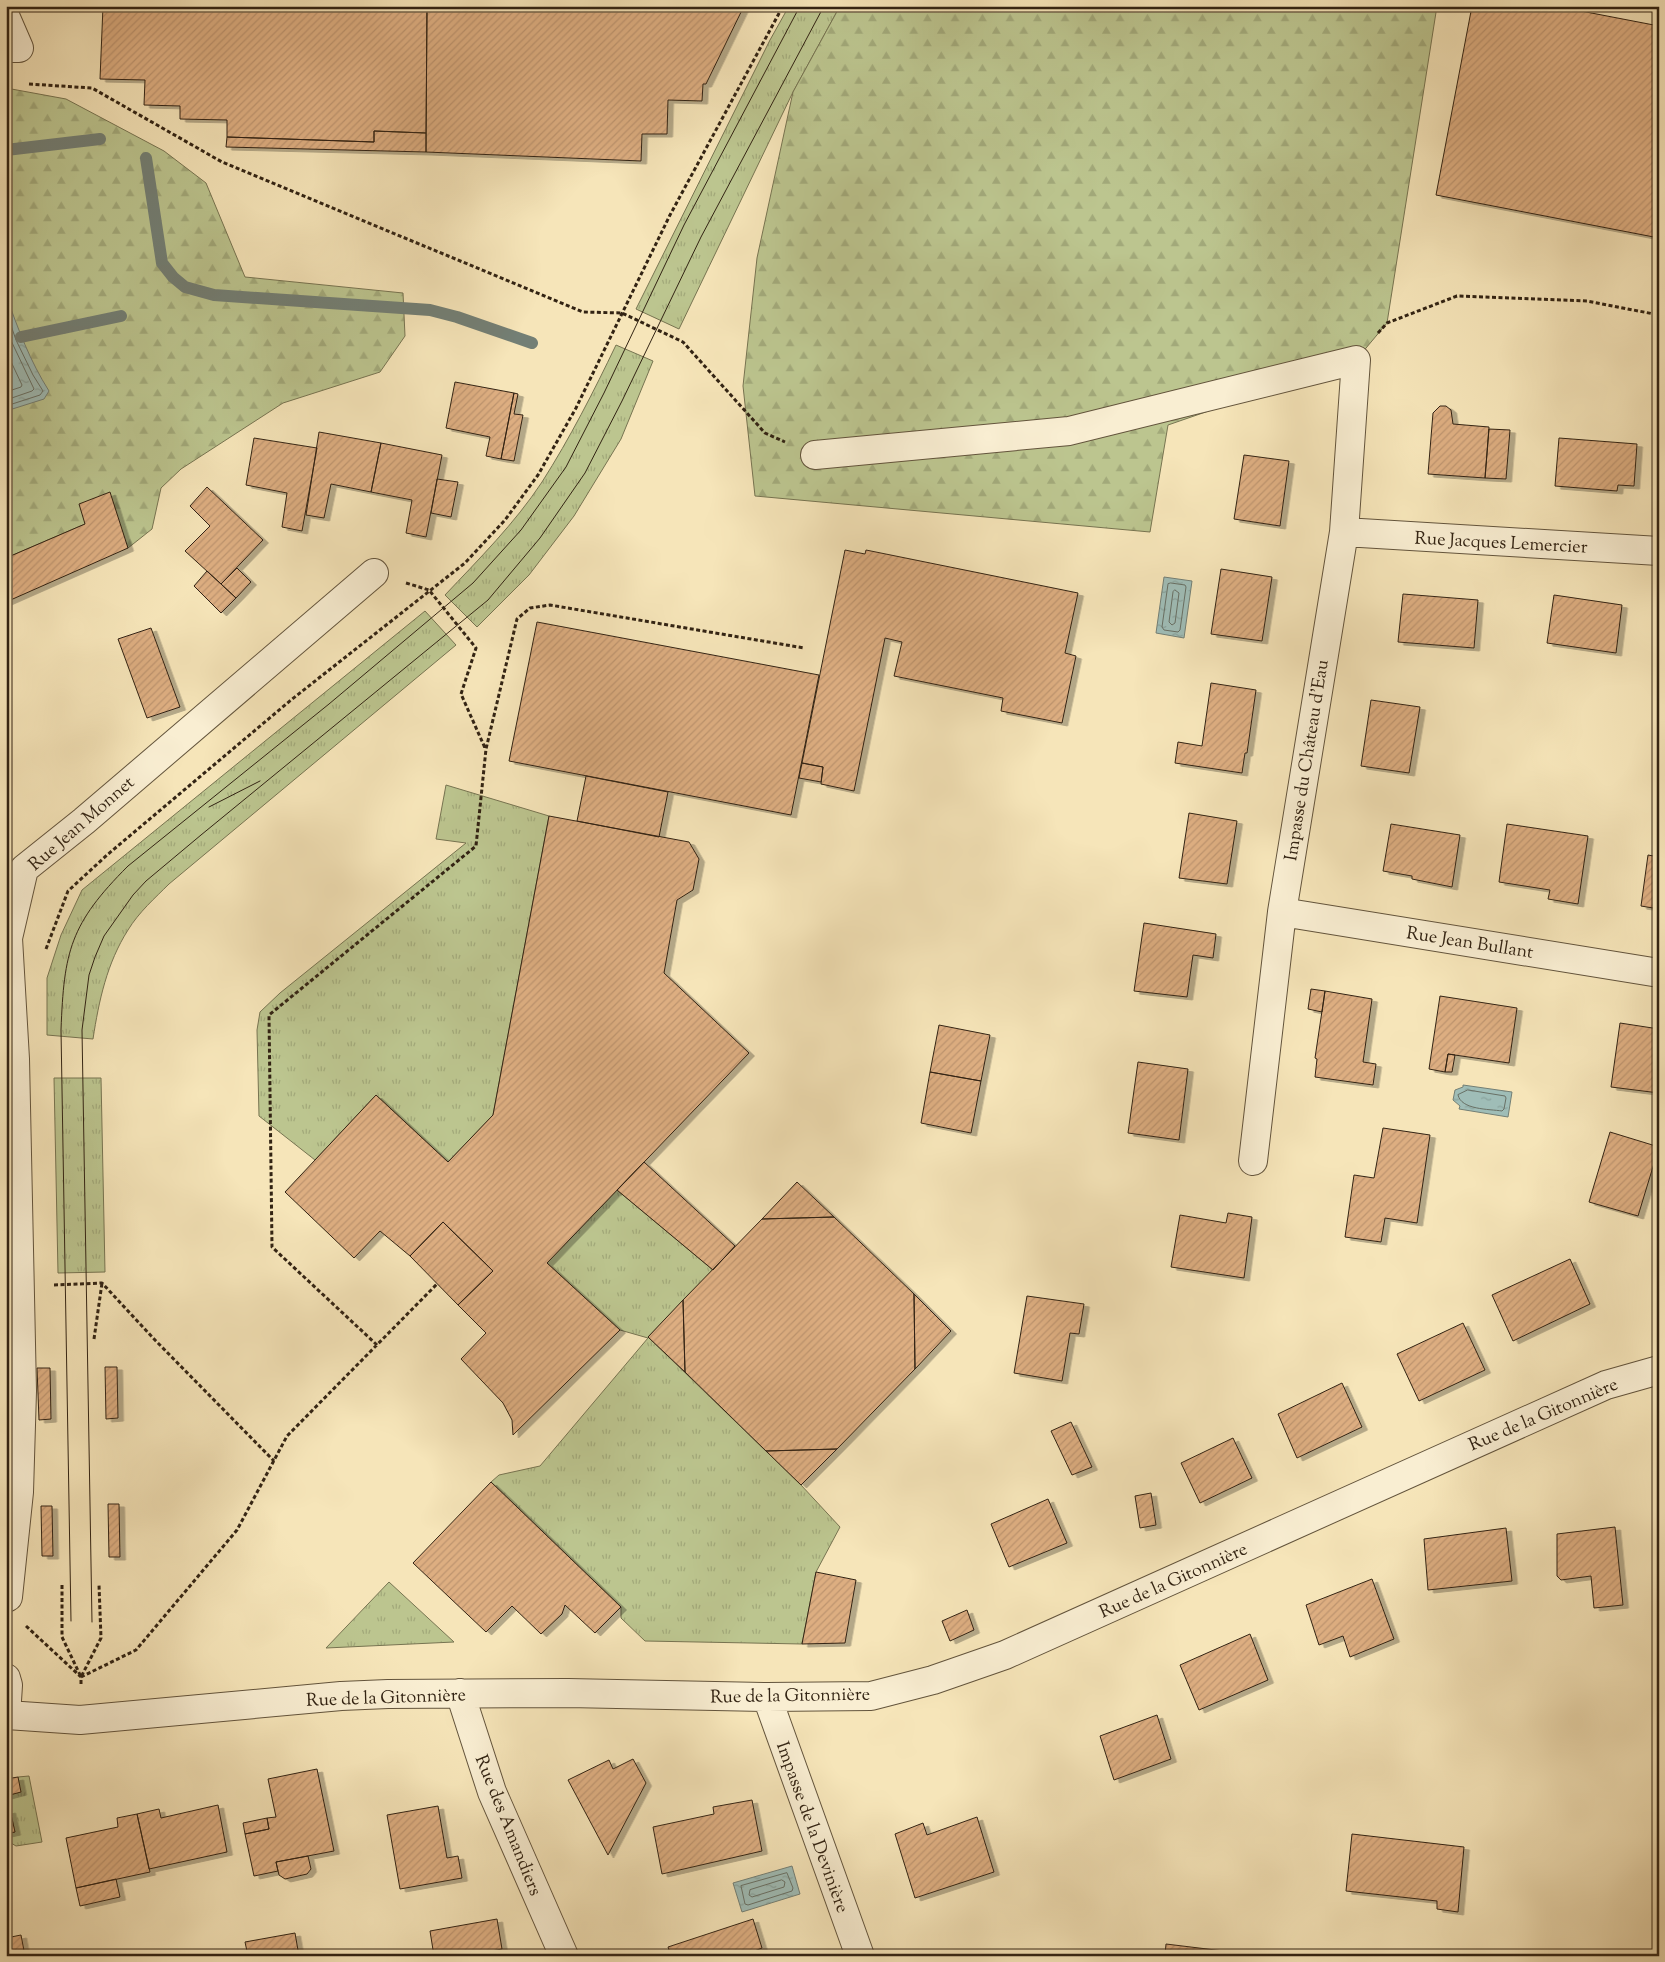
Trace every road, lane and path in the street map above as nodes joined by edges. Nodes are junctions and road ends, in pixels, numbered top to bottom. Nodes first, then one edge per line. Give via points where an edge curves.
1 (783, 6) edge
2 (6, 18) edge
3 (6, 48) edge
4 (25, 84) dead end
5 (622, 313) junction
6 (1659, 315) edge
7 (1356, 360) junction
8 (815, 455) joint
9 (1344, 532) junction
10 (1659, 551) edge
11 (374, 572) joint
12 (429, 590) junction
13 (804, 648) dead end
14 (486, 749) junction
15 (15, 867) edge
16 (1282, 912) junction
17 (45, 951) dead end
18 (1659, 973) edge
19 (1253, 1161) dead end
20 (102, 1283) junction
21 (437, 1284) dead end
22 (20, 1286) junction
23 (94, 1339) dead end
24 (376, 1346) junction
25 (1659, 1370) edge
26 (274, 1461) junction
27 (62, 1585) dead end
28 (99, 1585) dead end
29 (13, 1609) edge
30 (81, 1677) junction
31 (6, 1678) edge
32 (460, 1693) junction
33 (767, 1697) junction
34 (7, 1715) edge
35 (80, 1720) junction
36 (564, 1956) edge
37 (860, 1956) edge

1 - 5 path via 670,215
2 - 3 street via 18,48
4 - 5 path via 92,88 222,162 583,312
5 - 8 path via 683,342 765,433
5 - 12 path via 576,408 538,475 505,520 472,556
6 - 7 path via 1587,301 1457,296 1387,323
7 - 8 street via 1069,431
7 - 9 street, Impasse du Château d'Eau
9 - 10 street, Rue Jacques Lemercier
9 - 16 street, Impasse du Château d'Eau
11 - 12 path
11 - 15 street, Rue Jean Monnet
12 - 14 path via 476,648 461,694
12 - 17 path via 284,706 68,891
13 - 14 path via 550,605 530,608 517,619
14 - 24 path via 476,846 269,1015 272,1248
15 - 22 street, Rue Jean Monnet via 8,938 15,1059
16 - 18 street, Rue Jean Bullant
16 - 19 street, Impasse du Château d'Eau
20 - 22 path
20 - 23 path
20 - 26 path
21 - 24 path
22 - 29 street, Rue Jean Monnet via 22,1391 19,1492 8,1596
24 - 26 path via 287,1436
25 - 33 street, Rue de la Gitonnière via 1606,1385 1005,1655 933,1680 871,1696
26 - 30 path via 237,1530 136,1650
27 - 30 path via 62,1637
28 - 30 path via 101,1638
29 - 30 path
30 - 35 path
31 - 34 street
32 - 33 street, Rue de la Gitonnière
32 - 35 street, Rue de la Gitonnière via 341,1696
32 - 36 street, Rue des Amandiers via 492,1792
33 - 37 street, Impasse de la Devinière
34 - 35 street, Rue de la Gitonnière

